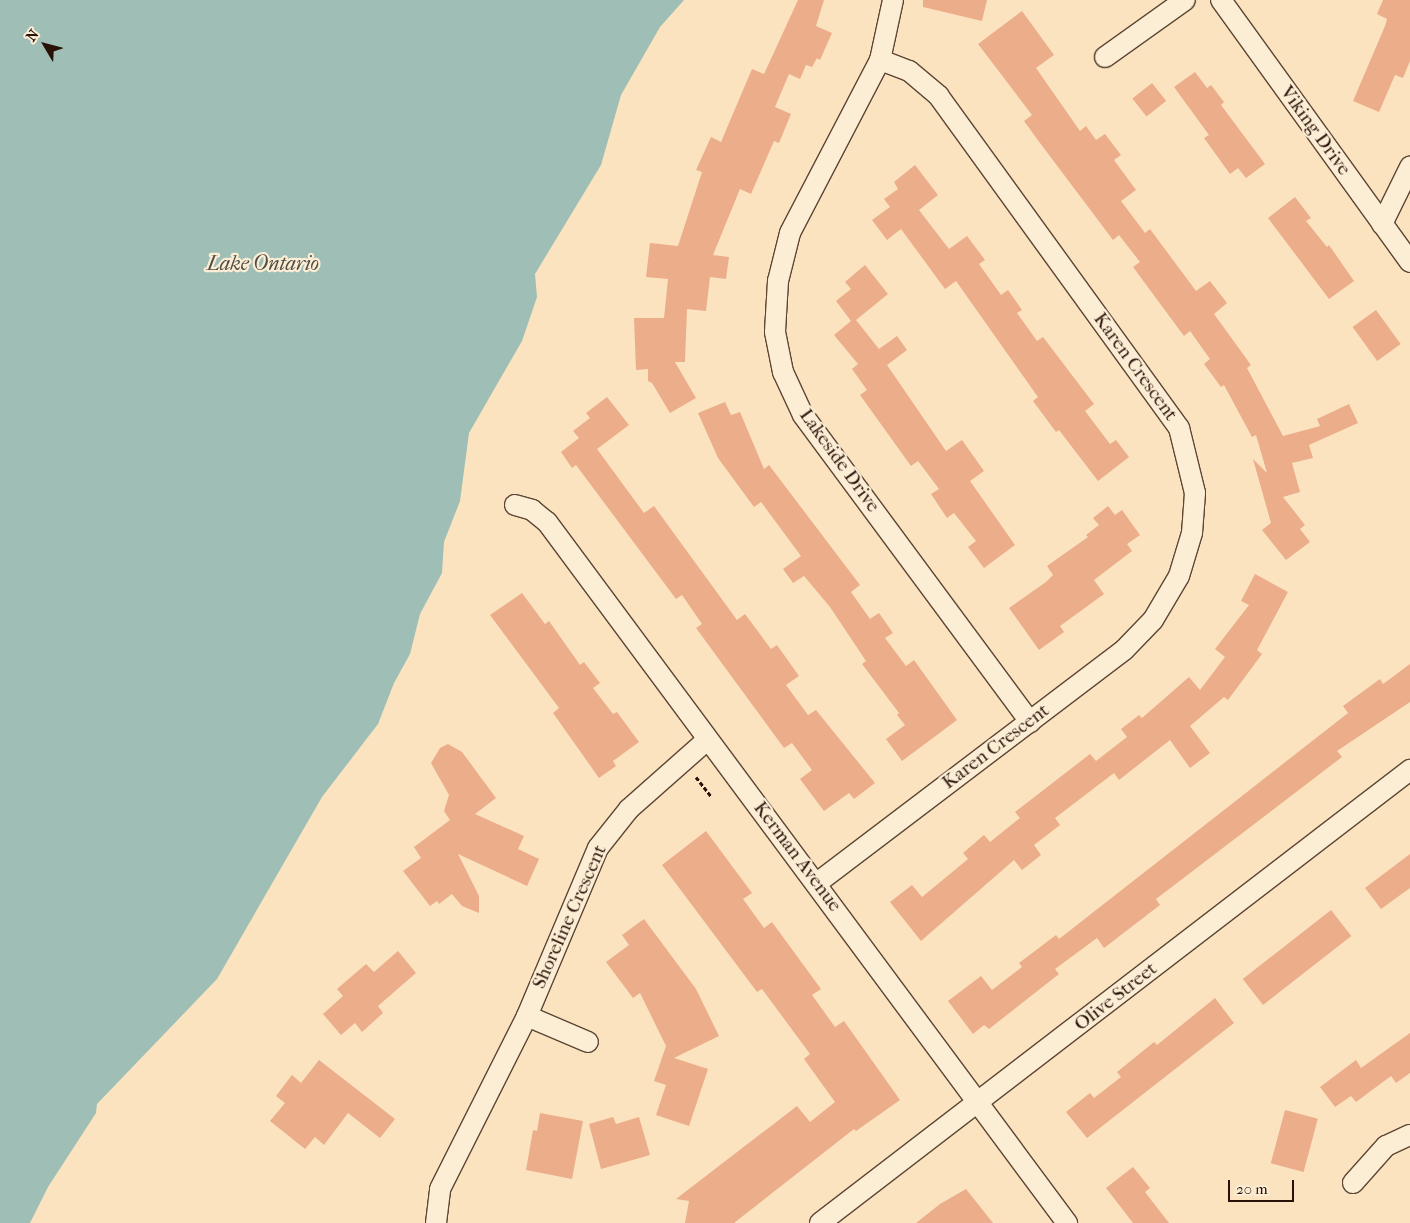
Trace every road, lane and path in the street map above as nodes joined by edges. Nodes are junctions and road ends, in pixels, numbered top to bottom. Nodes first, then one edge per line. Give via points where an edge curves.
1 (893, 0) edge
2 (1185, 0) edge
3 (1221, 0) edge
4 (1105, 57) dead end
5 (880, 60) junction
6 (1410, 167) edge
7 (1382, 224) junction
8 (1410, 262) edge
9 (515, 505) dead end
10 (1030, 722) junction
11 (707, 740) junction
12 (1410, 770) edge
13 (818, 883) junction
14 (527, 1016) junction
15 (588, 1042) dead end
16 (977, 1105) junction
17 (1410, 1135) edge
18 (1353, 1182) dead end
19 (436, 1223) edge
20 (820, 1223) edge
21 (1067, 1223) edge

1 - 5 street, Lakeside Drive
2 - 4 street
3 - 7 street, Viking Drive
5 - 10 street, Lakeside Drive via 790,233 778,281 775,332 783,372 804,415
5 - 10 street, Karen Crescent via 909,70 945,104 1179,428 1195,493 1192,533 1179,576 1153,620 1124,650
6 - 7 street
7 - 8 street, Viking Drive
9 - 11 street, Kerman Avenue via 532,510 547,522
10 - 13 street, Karen Crescent
11 - 13 street, Kerman Avenue
11 - 14 street, Shoreline Crescent via 629,809 598,848
12 - 16 street, Olive Street
13 - 16 street, Kerman Avenue
14 - 15 street
14 - 19 street, Shoreline Crescent via 440,1189
16 - 20 street, Olive Street
16 - 21 street, Kerman Avenue
17 - 18 street via 1386,1146

